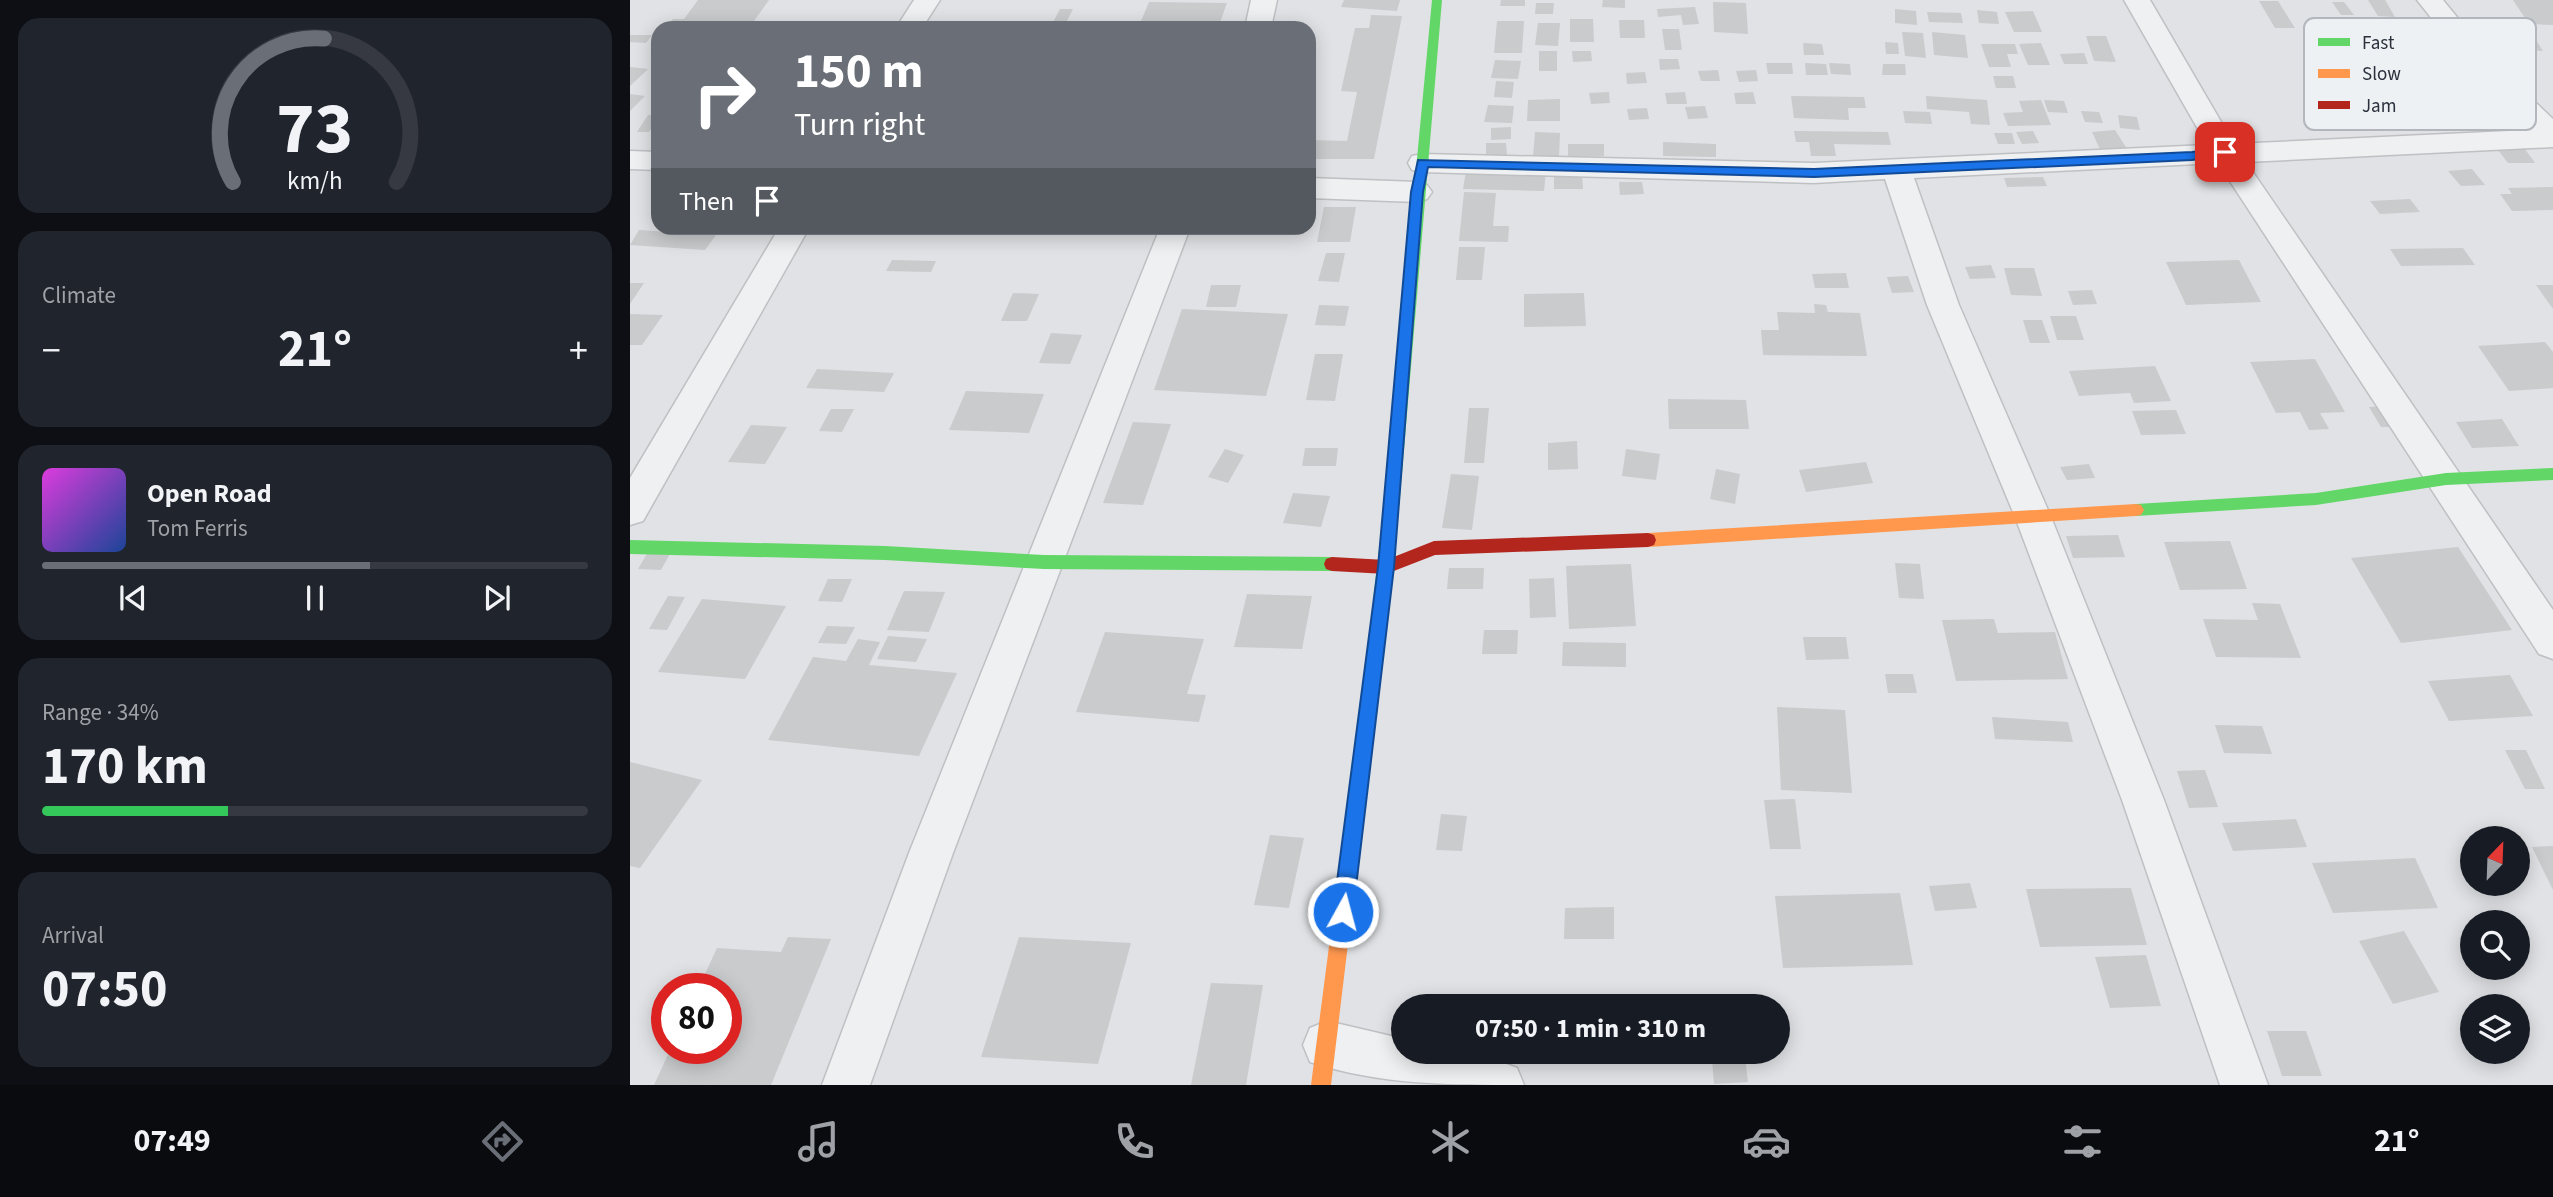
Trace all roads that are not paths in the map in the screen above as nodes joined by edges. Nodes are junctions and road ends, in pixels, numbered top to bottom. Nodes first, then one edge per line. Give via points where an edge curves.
1 (927, 0) edge
2 (1264, 0) edge
3 (1437, 0) edge
4 (2137, 0) edge
5 (2430, 0) edge
6 (2444, 18) edge
7 (914, 21) edge
8 (1260, 21) edge
9 (2536, 120) edge
10 (2553, 137) edge
11 (2225, 152) junction
12 (630, 160) edge
13 (651, 161) edge
14 (1422, 163) junction
15 (1896, 171) junction
16 (1316, 188) edge
17 (1417, 192) junction
18 (790, 235) edge
19 (1172, 235) edge
20 (2553, 474) edge
21 (2446, 479) junction
22 (630, 510) edge
23 (2033, 517) junction
24 (630, 547) edge
25 (1044, 562) junction
26 (1386, 567) junction
27 (2553, 642) edge
28 (1324, 1065) edge
29 (846, 1085) edge
30 (1500, 1085) edge
31 (2244, 1085) edge

1 - 7 street
2 - 8 street
3 - 14 main road
4 - 11 street
5 - 6 street
9 - 10 street
10 - 11 street
11 - 15 street
11 - 21 street
12 - 13 street
14 - 15 street
14 - 17 main road
15 - 23 street via 1943,305
16 - 17 street
17 - 26 main road
18 - 22 street
19 - 25 street
20 - 21 main road
21 - 23 main road via 2316,499
21 - 27 street
23 - 26 main road via 1434,548
23 - 31 street via 2143,800
24 - 25 main road
25 - 26 main road via 1288,562
25 - 29 street
26 - 28 main road
28 - 30 street

